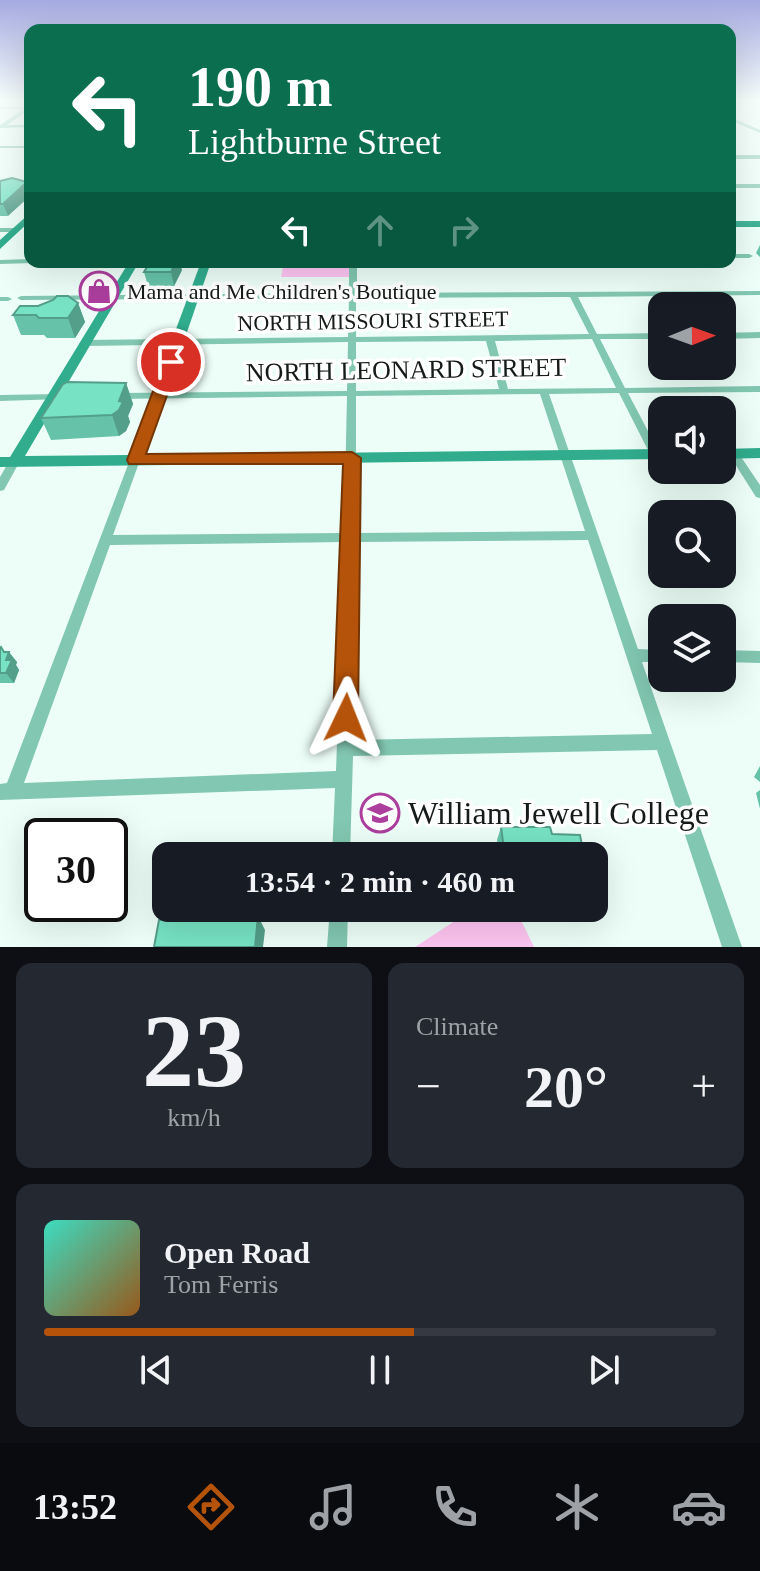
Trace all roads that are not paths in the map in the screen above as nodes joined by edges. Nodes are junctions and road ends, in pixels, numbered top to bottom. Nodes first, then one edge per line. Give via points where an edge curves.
1 (0, 147) edge
2 (24, 147) edge
3 (736, 157) edge
4 (759, 157) edge
5 (736, 186) edge
6 (760, 186) edge
7 (24, 222) edge
8 (736, 224) edge
9 (760, 224) edge
10 (0, 230) edge
11 (16, 230) junction
12 (24, 230) edge
13 (0, 246) edge
14 (736, 256) edge
15 (749, 256) dead end
16 (24, 261) edge
17 (0, 262) edge
18 (130, 268) edge
19 (204, 268) edge
20 (353, 268) edge
21 (760, 293) edge
22 (573, 295) junction
23 (195, 296) junction
24 (113, 297) junction
25 (354, 297) junction
26 (21, 298) dead end
27 (760, 335) edge
28 (648, 336) edge
29 (736, 336) edge
30 (595, 337) junction
31 (490, 338) junction
32 (353, 339) junction
33 (179, 341) junction
34 (84, 343) junction
35 (622, 389) junction
36 (760, 389) edge
37 (504, 390) junction
38 (543, 390) junction
39 (352, 392) junction
40 (160, 395) junction
41 (76, 396) edge
42 (106, 396) edge
43 (52, 397) junction
44 (0, 398) edge
45 (648, 436) edge
46 (760, 453) edge
47 (648, 454) edge
48 (736, 454) edge
49 (566, 456) junction
50 (352, 458) junction
51 (135, 460) junction
52 (8, 462) edge
53 (736, 465) edge
54 (0, 487) edge
55 (760, 494) edge
56 (593, 535) junction
57 (351, 538) junction
58 (106, 540) junction
59 (634, 655) junction
60 (648, 656) edge
61 (736, 656) edge
62 (760, 657) edge
63 (662, 742) junction
64 (344, 748) junction
65 (344, 779) junction
66 (6, 792) edge
67 (342, 842) edge
68 (338, 922) edge
69 (337, 947) edge
70 (732, 947) edge

1 - 2 street
3 - 4 street
5 - 6 street
7 - 11 street
8 - 9 street
10 - 11 street
11 - 12 street
11 - 13 street
14 - 15 street
16 - 17 street
18 - 24 street
19 - 23 street
20 - 25 street
21 - 22 street
22 - 25 street
22 - 30 street
23 - 24 street
23 - 25 street
23 - 33 street
24 - 26 street
24 - 34 street
25 - 32 street
27 - 29 street
28 - 30 street, NORTH MISSOURI STREET
30 - 31 street, NORTH MISSOURI STREET
30 - 35 street
31 - 32 street, NORTH MISSOURI STREET
31 - 37 street
32 - 33 street, NORTH MISSOURI STREET
32 - 39 street
33 - 34 street, NORTH MISSOURI STREET
33 - 40 street
34 - 43 street
35 - 36 street, NORTH LEONARD STREET
35 - 38 street, NORTH LEONARD STREET
35 - 45 street
37 - 38 street, NORTH LEONARD STREET
37 - 39 street, NORTH LEONARD STREET
38 - 49 street
39 - 40 street, NORTH LEONARD STREET
39 - 50 street
40 - 42 street, NORTH LEONARD STREET
40 - 51 street
41 - 43 street
43 - 44 street
43 - 52 street
46 - 48 street
47 - 49 street
49 - 50 street
49 - 56 street
50 - 51 street
50 - 57 street
51 - 52 street
51 - 58 street
52 - 54 street
53 - 55 street
56 - 57 street
56 - 59 street
57 - 58 street
57 - 64 street
58 - 66 street
59 - 60 street
59 - 63 street
61 - 62 street
63 - 64 street
63 - 70 street
64 - 65 street
65 - 66 street
65 - 67 street
68 - 69 street

